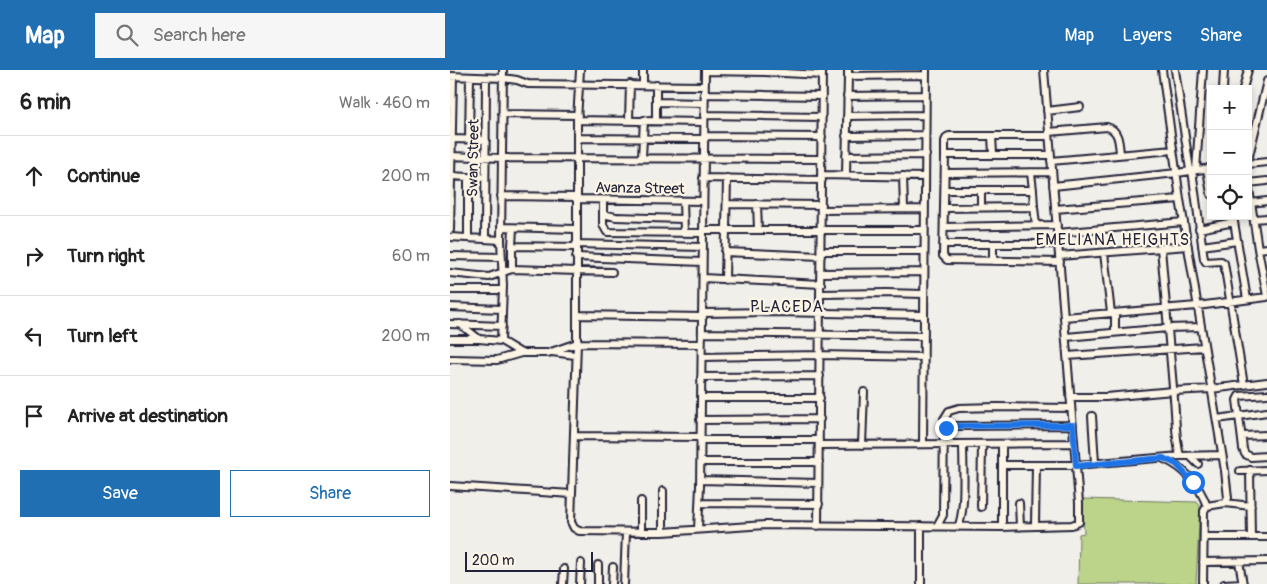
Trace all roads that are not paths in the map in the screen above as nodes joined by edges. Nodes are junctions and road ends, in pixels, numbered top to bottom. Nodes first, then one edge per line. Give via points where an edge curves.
1 (503, 70) edge
2 (580, 70) edge
3 (643, 70) edge
4 (1044, 70) edge
5 (1162, 70) edge
6 (1175, 70) edge
7 (1203, 70) edge
8 (1224, 70) edge
9 (1248, 70) edge
10 (705, 71) edge
11 (822, 72) edge
12 (926, 72) edge
13 (848, 73) edge
14 (451, 76) edge
15 (470, 77) junction
16 (486, 78) junction
17 (503, 78) junction
18 (1267, 81) edge
19 (580, 84) junction
20 (630, 84) junction
21 (643, 84) junction
22 (656, 85) junction
23 (1223, 85) edge
24 (1244, 85) edge
25 (704, 86) junction
26 (451, 88) edge
27 (704, 94) junction
28 (926, 95) junction
29 (571, 96) dead end
30 (822, 96) junction
31 (847, 96) junction
32 (579, 99) junction
33 (656, 102) junction
34 (704, 103) junction
35 (1080, 107) dead end
36 (1047, 111) junction
37 (502, 114) junction
38 (704, 115) junction
39 (925, 115) junction
40 (847, 116) junction
41 (822, 117) junction
42 (577, 118) junction
43 (630, 120) junction
44 (644, 120) junction
45 (656, 121) junction
46 (704, 122) junction
47 (1049, 134) junction
48 (925, 135) junction
49 (846, 136) junction
50 (992, 136) junction
51 (577, 138) junction
52 (643, 138) junction
53 (705, 138) junction
54 (822, 138) junction
55 (452, 139) junction
56 (469, 139) junction
57 (486, 140) junction
58 (1252, 145) edge
59 (1173, 150) junction
60 (993, 154) junction
61 (1120, 154) junction
62 (926, 155) junction
63 (945, 155) junction
64 (451, 156) edge
65 (846, 156) junction
66 (486, 157) junction
67 (642, 157) junction
68 (502, 158) junction
69 (576, 158) junction
70 (704, 158) junction
71 (1051, 158) junction
72 (822, 159) junction
73 (1252, 162) edge
74 (1267, 162) edge
75 (1207, 168) edge
76 (1193, 170) junction
77 (1052, 172) junction
78 (945, 173) junction
79 (1031, 173) junction
80 (1177, 174) junction
81 (846, 175) junction
82 (452, 176) junction
83 (903, 176) junction
84 (925, 176) junction
85 (822, 177) junction
86 (468, 178) junction
87 (485, 178) junction
88 (703, 178) junction
89 (727, 178) junction
90 (1267, 182) edge
91 (1252, 183) edge
92 (1054, 186) junction
93 (944, 190) junction
94 (981, 190) junction
95 (1033, 190) junction
96 (501, 196) junction
97 (576, 198) junction
98 (1180, 199) junction
99 (603, 200) junction
100 (683, 201) junction
101 (703, 201) junction
102 (1267, 201) edge
103 (1252, 203) edge
104 (727, 204) junction
105 (757, 204) junction
106 (822, 207) junction
107 (1034, 207) junction
108 (904, 208) junction
109 (945, 208) junction
110 (981, 208) junction
111 (1252, 208) edge
112 (924, 209) junction
113 (1055, 209) junction
114 (603, 214) junction
115 (1267, 218) edge
116 (683, 219) junction
117 (1254, 219) junction
118 (1215, 220) edge
119 (1230, 220) edge
120 (1233, 220) edge
121 (1184, 222) junction
122 (1036, 225) junction
123 (1057, 225) junction
124 (1216, 225) junction
125 (501, 227) junction
126 (944, 227) junction
127 (513, 228) junction
128 (576, 229) junction
129 (1199, 229) junction
130 (450, 230) edge
131 (726, 230) junction
132 (758, 230) junction
133 (924, 230) junction
134 (821, 231) junction
135 (684, 232) junction
136 (703, 232) junction
137 (1057, 233) junction
138 (450, 236) edge
139 (468, 238) junction
140 (485, 239) junction
141 (501, 240) junction
142 (1237, 241) junction
143 (943, 244) junction
144 (993, 244) junction
145 (1058, 244) junction
146 (576, 245) junction
147 (512, 246) junction
148 (1188, 246) junction
149 (1202, 246) junction
150 (702, 247) junction
151 (1161, 248) junction
152 (1267, 248) edge
153 (1258, 249) junction
154 (725, 252) junction
155 (924, 252) junction
156 (821, 253) junction
157 (1104, 253) junction
158 (450, 256) edge
159 (502, 257) junction
160 (576, 257) junction
161 (1059, 259) junction
162 (993, 261) junction
163 (702, 262) junction
164 (512, 269) junction
165 (577, 270) junction
166 (502, 271) junction
167 (612, 272) dead end
168 (924, 272) junction
169 (450, 273) edge
170 (821, 273) junction
171 (703, 278) junction
172 (725, 280) junction
173 (1265, 280) edge
174 (821, 284) junction
175 (450, 290) edge
176 (502, 290) junction
177 (821, 294) junction
178 (923, 294) junction
179 (1267, 297) edge
180 (1247, 299) junction
181 (1230, 302) junction
182 (1197, 306) junction
183 (450, 307) edge
184 (1165, 308) junction
185 (502, 309) junction
186 (821, 313) junction
187 (1113, 313) junction
188 (577, 315) junction
189 (703, 315) junction
190 (923, 315) junction
191 (1064, 317) junction
192 (450, 324) edge
193 (460, 324) junction
194 (502, 326) junction
195 (1201, 327) junction
196 (1168, 328) junction
197 (1115, 332) junction
198 (702, 333) junction
199 (820, 335) junction
200 (923, 336) junction
201 (1066, 337) junction
202 (450, 339) edge
203 (479, 339) junction
204 (501, 341) junction
205 (577, 343) junction
206 (701, 344) junction
207 (1204, 347) junction
208 (1169, 348) junction
209 (552, 352) junction
210 (521, 353) junction
211 (575, 355) junction
212 (820, 355) junction
213 (1067, 356) junction
214 (702, 357) junction
215 (924, 357) junction
216 (450, 358) edge
217 (820, 376) junction
218 (701, 377) junction
219 (1267, 382) edge
220 (1244, 385) junction
221 (1211, 389) junction
222 (1173, 391) junction
223 (864, 392) dead end
224 (1267, 394) edge
225 (1070, 396) junction
226 (701, 398) junction
227 (820, 398) junction
228 (1071, 408) junction
229 (1267, 412) edge
230 (1092, 416) dead end
231 (1239, 416) junction
232 (820, 419) junction
233 (1217, 419) junction
234 (700, 420) junction
235 (1073, 425) junction
236 (944, 429) junction
237 (1267, 435) edge
238 (575, 436) junction
239 (1242, 436) junction
240 (700, 438) junction
241 (819, 443) junction
242 (1074, 443) junction
243 (923, 444) junction
244 (943, 444) junction
245 (963, 444) junction
246 (982, 444) junction
247 (1002, 444) junction
248 (862, 445) junction
249 (1222, 455) junction
250 (1180, 456) junction
251 (1190, 456) junction
252 (1267, 456) edge
253 (1163, 458) junction
254 (701, 462) junction
255 (819, 462) junction
256 (1095, 463) junction
257 (1198, 464) dead end
258 (1002, 465) junction
259 (1036, 466) junction
260 (1076, 466) junction
261 (1250, 470) junction
262 (1267, 470) edge
263 (1240, 471) dead end
264 (700, 480) junction
265 (818, 482) junction
266 (450, 486) edge
267 (663, 491) dead end
268 (572, 494) junction
269 (641, 501) dead end
270 (700, 503) junction
271 (1019, 503) dead end
272 (819, 504) junction
273 (1225, 504) junction
274 (1207, 506) junction
275 (1251, 506) junction
276 (981, 507) dead end
277 (1035, 525) junction
278 (818, 526) junction
279 (921, 526) junction
280 (937, 526) junction
281 (958, 526) junction
282 (1002, 527) junction
283 (1020, 527) junction
284 (698, 529) junction
285 (626, 532) junction
286 (641, 532) junction
287 (663, 532) junction
288 (1204, 537) junction
289 (1252, 537) junction
290 (1267, 537) edge
291 (1267, 561) edge
292 (1203, 562) junction
293 (1239, 562) junction
294 (581, 563) dead end
295 (598, 565) dead end
296 (613, 567) dead end
297 (564, 569) dead end
298 (1242, 583) edge
299 (563, 584) edge
300 (580, 584) edge
301 (598, 584) edge
302 (612, 584) edge
303 (624, 584) edge
304 (922, 584) edge
305 (1203, 584) edge
306 (1224, 584) edge

1 - 17 street
2 - 19 street
3 - 21 street
4 - 36 street
5 - 59 street
6 - 76 street
7 - 76 street
8 - 23 street
9 - 24 street
10 - 11 street
10 - 25 street
11 - 30 street
12 - 13 street
12 - 28 street
13 - 31 street
14 - 15 street
14 - 26 street
15 - 16 street
15 - 56 street
16 - 17 street
16 - 57 street, Swan Street
17 - 19 street via 528,84
17 - 37 street
18 - 58 street
19 - 20 street
19 - 32 street
20 - 21 street
20 - 43 street
21 - 22 street
22 - 25 street
22 - 33 street
25 - 27 street
26 - 55 street
27 - 30 street
27 - 34 street
28 - 31 street
28 - 39 street
29 - 32 street
30 - 41 street
31 - 40 street
32 - 42 street
33 - 34 street
33 - 45 street
34 - 38 street
35 - 36 street
36 - 47 street
37 - 42 street
37 - 68 street
38 - 41 street
38 - 46 street
39 - 40 street
39 - 48 street
40 - 49 street
41 - 54 street
42 - 43 street
42 - 51 street
43 - 44 street
44 - 45 street
44 - 52 street
45 - 46 street
46 - 53 street
47 - 50 street
47 - 61 street via 1113,128
47 - 71 street
48 - 49 street
48 - 62 street
49 - 65 street
50 - 60 street
50 - 63 street via 946,137
51 - 52 street
51 - 69 street
52 - 53 street
52 - 67 street
53 - 54 street
53 - 70 street
54 - 72 street
55 - 56 street
55 - 64 street
56 - 57 street
57 - 66 street, Swan Street
59 - 61 street
59 - 80 street
60 - 63 street
60 - 71 street
61 - 71 street
62 - 65 street
62 - 84 street
63 - 78 street
64 - 66 street
64 - 82 street
65 - 81 street
66 - 68 street
66 - 87 street, Swan Street
67 - 69 street
67 - 70 street
68 - 69 street
68 - 96 street
69 - 97 street
70 - 72 street
70 - 88 street
71 - 77 street
72 - 85 street
73 - 74 street
75 - 76 street
76 - 80 street
76 - 129 street
77 - 79 street
77 - 92 street
78 - 79 street
78 - 93 street
79 - 95 street
80 - 92 street
80 - 98 street
81 - 83 street
81 - 85 street
82 - 86 street
82 - 130 street
83 - 84 street
83 - 108 street
84 - 112 street
85 - 89 street
85 - 106 street
86 - 87 street
86 - 139 street
87 - 140 street, Swan Street
88 - 89 street
88 - 101 street
89 - 104 street
90 - 91 street
92 - 113 street
93 - 94 street
93 - 109 street
94 - 95 street
94 - 110 street
95 - 107 street
96 - 97 street, Avanza Street
96 - 125 street
97 - 99 street, Avanza Street
97 - 128 street
98 - 113 street
98 - 121 street
99 - 100 street, Avanza Street
99 - 114 street
100 - 101 street, Avanza Street
100 - 116 street
101 - 136 street
102 - 103 street
104 - 105 street
104 - 131 street
105 - 106 street
105 - 132 street
106 - 108 street
106 - 134 street
107 - 110 street
107 - 122 street
108 - 112 street
109 - 110 street
109 - 126 street
111 - 117 street
112 - 133 street
113 - 123 street
114 - 116 street
114 - 135 street via 604,229 608,232
115 - 117 street
116 - 135 street
117 - 153 street
118 - 124 street
119 - 124 street
120 - 142 street
121 - 137 street
121 - 148 street
122 - 123 street
122 - 126 street
123 - 137 street
124 - 129 street
125 - 127 street
125 - 141 street
126 - 143 street
127 - 128 street
127 - 147 street
128 - 146 street
129 - 149 street
131 - 132 street
131 - 136 street
131 - 154 street
132 - 134 street
133 - 134 street
133 - 155 street
134 - 156 street
135 - 136 street
136 - 150 street
137 - 145 street
138 - 139 street
139 - 140 street
140 - 141 street
141 - 159 street
142 - 149 street
142 - 180 street
143 - 144 street
143 - 162 street via 944,258 948,260
144 - 145 street
144 - 162 street
145 - 161 street
146 - 147 street
146 - 150 street
146 - 160 street
147 - 164 street
148 - 151 street
148 - 182 street
149 - 181 street via 1204,261 1221,260 1224,263
150 - 163 street
151 - 157 street
151 - 184 street
152 - 153 street
153 - 173 street
154 - 156 street
154 - 172 street
155 - 156 street
155 - 168 street
156 - 170 street
157 - 161 street
157 - 187 street
158 - 159 street
159 - 166 street
160 - 163 street
160 - 165 street
161 - 162 street
161 - 191 street
163 - 171 street
164 - 165 street
164 - 166 street
165 - 167 street
165 - 188 street
166 - 169 street via 489,276
166 - 176 street
168 - 170 street
168 - 178 street
170 - 174 street
171 - 172 street
171 - 189 street
172 - 174 street
173 - 179 street
174 - 177 street
175 - 176 street
176 - 185 street
177 - 178 street
177 - 186 street
178 - 190 street
179 - 180 street
180 - 181 street
181 - 182 street
181 - 220 street
182 - 184 street
182 - 195 street
183 - 185 street
184 - 187 street
184 - 196 street
185 - 194 street
186 - 189 street
186 - 190 street
186 - 199 street
187 - 191 street
187 - 197 street
188 - 189 street
188 - 205 street
189 - 198 street
190 - 200 street
191 - 201 street
192 - 193 street
193 - 194 street
193 - 203 street
194 - 204 street
195 - 196 street
195 - 207 street
196 - 197 street
196 - 208 street
197 - 201 street
198 - 199 street
198 - 206 street
199 - 200 street
199 - 212 street
200 - 215 street
201 - 213 street
202 - 203 street
203 - 204 street
204 - 210 street
205 - 206 street
205 - 209 street
205 - 211 street
206 - 214 street
207 - 208 street
207 - 221 street
208 - 213 street
208 - 222 street
209 - 210 street
209 - 211 street
210 - 216 street via 497,360
211 - 238 street
212 - 214 street
212 - 215 street
212 - 217 street
213 - 225 street
214 - 218 street
215 - 243 street
217 - 218 street
217 - 227 street
218 - 226 street
219 - 220 street
220 - 221 street
221 - 222 street
221 - 233 street
222 - 225 street via 1106,397
222 - 250 street
223 - 248 street
224 - 231 street via 1239,396
225 - 228 street
226 - 227 street
226 - 234 street
227 - 232 street
228 - 235 street
228 - 236 street via 954,409 946,415
229 - 231 street
230 - 256 street
231 - 233 street
231 - 239 street
232 - 234 street
232 - 241 street
233 - 249 street
234 - 240 street
235 - 236 street via 956,426
235 - 242 street
236 - 244 street
237 - 239 street
238 - 240 street
238 - 268 street
239 - 252 street via 1243,449 1248,456
240 - 241 street
240 - 254 street
241 - 248 street
241 - 255 street
242 - 247 street
242 - 260 street
243 - 244 street
243 - 248 street
244 - 245 street
244 - 280 street via 943,515
245 - 246 street
245 - 281 street via 962,507
246 - 247 street
246 - 276 street
247 - 258 street
249 - 251 street
249 - 273 street via 1228,498
250 - 251 street
250 - 253 street
251 - 257 street
253 - 256 street
253 - 274 street via 1184,471 1202,493
254 - 255 street
254 - 264 street
255 - 265 street
256 - 260 street
258 - 259 street
258 - 282 street
259 - 260 street
259 - 277 street
260 - 277 street via 1079,522 1072,525
261 - 262 street
261 - 263 street
261 - 275 street
264 - 265 street
264 - 270 street
265 - 272 street
266 - 268 street
267 - 287 street
268 - 285 street via 571,522 576,530
269 - 286 street
270 - 272 street
270 - 284 street
271 - 283 street
272 - 278 street
273 - 274 street
273 - 275 street
274 - 288 street via 1204,511
275 - 289 street
277 - 283 street
278 - 279 street
278 - 284 street
279 - 280 street
279 - 304 street
280 - 281 street
281 - 282 street
282 - 283 street
284 - 287 street
285 - 286 street
285 - 303 street
286 - 287 street
288 - 289 street
288 - 292 street
289 - 290 street
291 - 293 street
292 - 293 street
292 - 305 street
293 - 298 street
294 - 300 street
295 - 301 street
296 - 302 street
297 - 299 street
298 - 306 street

